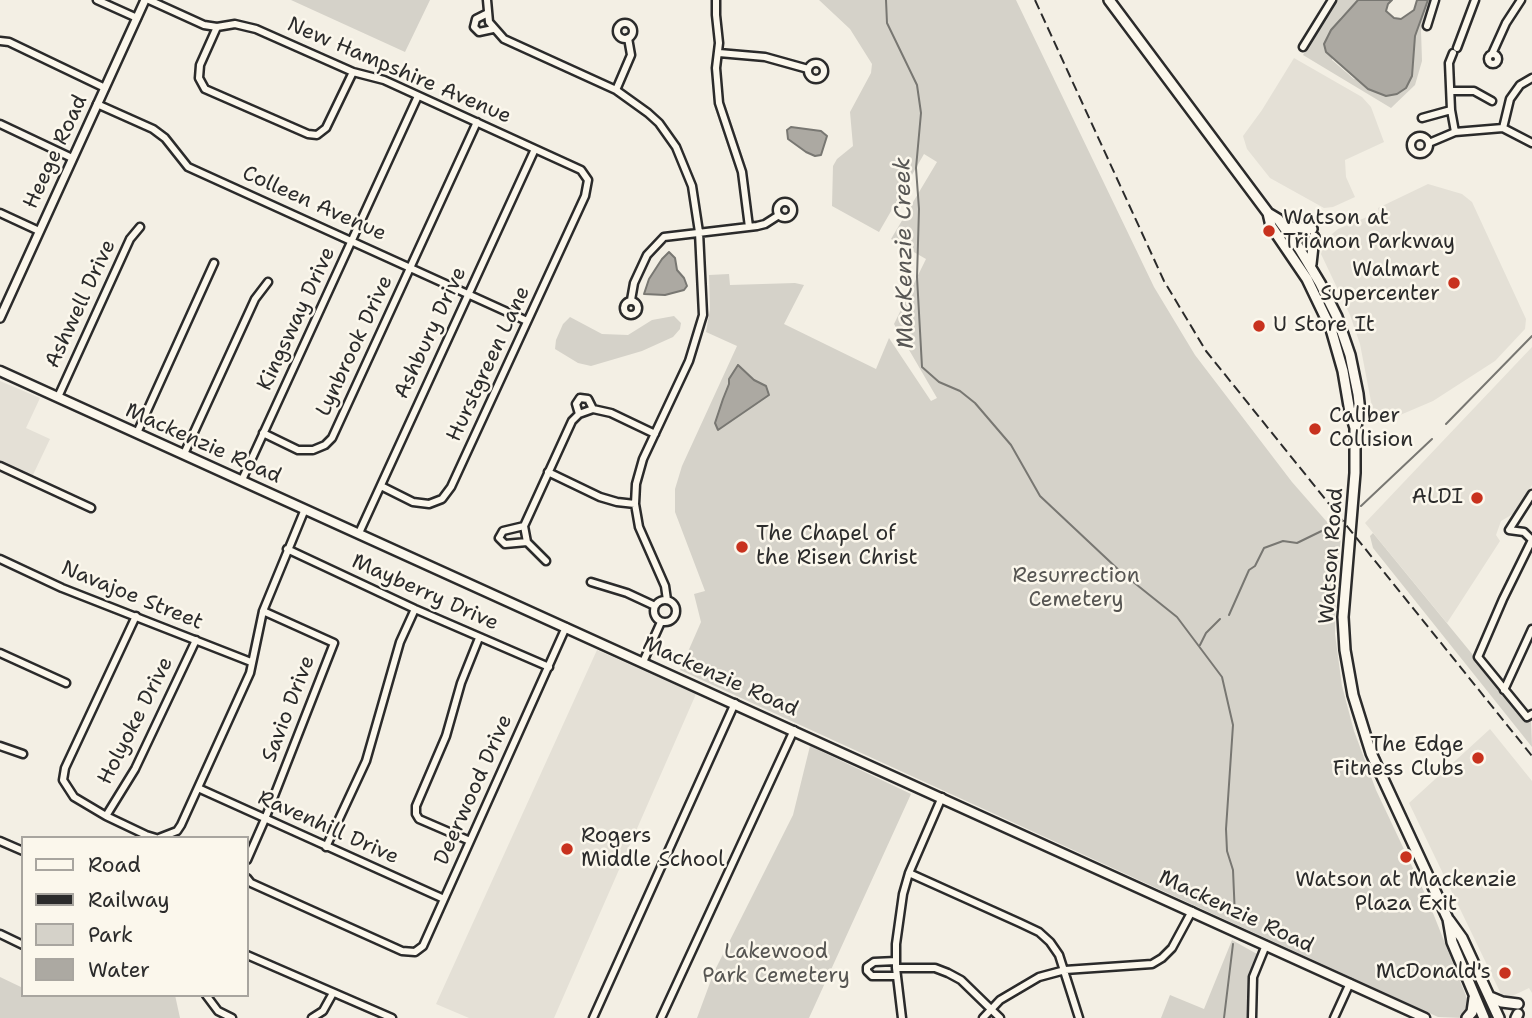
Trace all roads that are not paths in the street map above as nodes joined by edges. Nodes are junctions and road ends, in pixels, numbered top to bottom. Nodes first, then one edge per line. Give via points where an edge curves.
1 (97, 0) edge
2 (147, 0) edge
3 (487, 0) edge
4 (716, 0) edge
5 (1109, 0) edge
6 (1332, 0) edge
7 (1435, 0) edge
8 (1475, 0) edge
9 (1521, 0) edge
10 (486, 14) junction
11 (137, 18) junction
12 (1427, 26) dead end
13 (218, 27) junction
14 (493, 29) junction
15 (628, 38) dead end
16 (0, 41) edge
17 (1303, 47) dead end
18 (719, 53) junction
19 (1492, 54) dead end
20 (808, 69) dead end
21 (353, 72) junction
22 (1532, 78) edge
23 (104, 88) junction
24 (616, 90) junction
25 (1452, 91) junction
26 (418, 96) junction
27 (1492, 101) dead end
28 (97, 104) junction
29 (1451, 110) junction
30 (1422, 118) dead end
31 (477, 122) junction
32 (0, 124) edge
33 (1503, 128) junction
34 (1455, 132) junction
35 (1429, 143) dead end
36 (1532, 143) edge
37 (536, 149) junction
38 (72, 158) junction
39 (588, 180) joint
40 (0, 213) edge
41 (1268, 213) junction
42 (779, 215) dead end
43 (1284, 226) junction
44 (140, 227) dead end
45 (749, 227) junction
46 (39, 231) junction
47 (699, 232) junction
48 (352, 240) junction
49 (214, 263) dead end
50 (1311, 266) junction
51 (411, 267) junction
52 (268, 282) dead end
53 (468, 293) junction
54 (631, 300) dead end
55 (0, 318) edge
56 (527, 321) junction
57 (0, 371) edge
58 (58, 397) junction
59 (593, 409) junction
60 (579, 414) junction
61 (1355, 428) junction
62 (137, 433) junction
63 (263, 433) junction
64 (655, 434) junction
65 (184, 454) junction
66 (0, 466) edge
67 (548, 472) junction
68 (242, 480) junction
69 (381, 486) junction
70 (1532, 494) edge
71 (635, 504) junction
72 (91, 508) dead end
73 (305, 509) junction
74 (524, 526) junction
75 (359, 533) junction
76 (1532, 540) edge
77 (527, 542) junction
78 (287, 549) junction
79 (0, 559) edge
80 (546, 561) dead end
81 (591, 582) dead end
82 (667, 600) junction
83 (655, 607) junction
84 (415, 609) junction
85 (262, 611) junction
86 (136, 616) junction
87 (662, 622) junction
88 (566, 627) junction
89 (1532, 629) edge
90 (479, 638) junction
91 (195, 640) junction
92 (0, 653) edge
93 (251, 662) junction
94 (643, 662) junction
95 (549, 667) junction
96 (66, 683) dead end
97 (1504, 690) junction
98 (735, 703) junction
99 (1530, 715) edge
100 (794, 730) junction
101 (0, 746) edge
102 (23, 754) dead end
103 (198, 788) junction
104 (942, 797) junction
105 (106, 816) junction
106 (265, 819) junction
107 (177, 834) edge
108 (150, 836) edge
109 (0, 841) edge
110 (470, 841) junction
111 (326, 847) junction
112 (21, 850) edge
113 (248, 858) edge
114 (909, 873) junction
115 (248, 879) edge
116 (444, 899) junction
117 (1192, 911) junction
118 (1448, 919) junction
119 (0, 934) edge
120 (21, 944) edge
121 (1266, 945) junction
122 (248, 955) edge
123 (896, 969) junction
124 (1065, 970) junction
125 (1350, 984) junction
126 (333, 993) junction
127 (208, 997) edge
128 (1475, 997) junction
129 (1490, 997) junction
130 (991, 1008) junction
131 (1517, 1012) edge
132 (1498, 1016) edge
133 (232, 1018) edge
134 (312, 1018) edge
135 (392, 1018) edge
136 (593, 1018) edge
137 (661, 1018) edge
138 (902, 1018) edge
139 (983, 1018) edge
140 (1000, 1018) edge
141 (1079, 1018) edge
142 (1252, 1018) edge
143 (1334, 1018) edge
144 (1424, 1018) edge
145 (1467, 1018) edge
146 (1485, 1018) edge

1 - 11 street
2 - 11 street, Heege Road
2 - 13 street, New Hampshire Avenue
3 - 10 street
4 - 18 street
5 - 41 main road, Watson Road
6 - 17 street
7 - 12 street
8 - 25 street via 1449,63
9 - 19 street
10 - 14 street
10 - 14 street via 476,19 474,27 480,32
11 - 23 street, Heege Road
13 - 21 street, New Hampshire Avenue via 235,24 256,29
13 - 21 street via 200,65 199,78 205,89 308,134 317,135 326,128
14 - 24 street via 508,41
15 - 24 street via 631,55
16 - 23 street
18 - 20 street via 765,57
18 - 45 street via 719,103 742,173
21 - 26 street, New Hampshire Avenue
22 - 33 street via 1510,99
23 - 28 street, Heege Road
24 - 47 street via 648,113 676,147 692,186
25 - 27 street via 1474,91
25 - 29 street
26 - 31 street, New Hampshire Avenue
26 - 48 street, Kingsway Drive
28 - 38 street, Heege Road
28 - 48 street, Colleen Avenue via 153,129 188,167
29 - 30 street
29 - 34 street
31 - 37 street, New Hampshire Avenue
31 - 51 street, Lynbrook Drive
32 - 38 street
33 - 34 street
33 - 36 street
34 - 35 street
37 - 39 street, New Hampshire Avenue via 581,170
37 - 53 street, Ashbury Drive
38 - 46 street, Heege Road
39 - 56 street, Hurstgreen Lane via 585,196
40 - 46 street
41 - 43 main road, Watson Road
41 - 61 main road, Watson Road via 1271,226 1307,279 1331,328
42 - 45 street
43 - 50 main road, Watson Road
43 - 50 main road via 1313,233
44 - 58 street, Ashwell Drive via 130,239
45 - 47 street
46 - 55 street, Heege Road
47 - 54 street via 668,236 653,246
47 - 64 street via 703,315 689,361
48 - 51 street, Colleen Avenue
48 - 63 street, Kingsway Drive
49 - 62 street
50 - 61 main road, Watson Road via 1333,307 1350,355 1360,412
51 - 53 street, Colleen Avenue
51 - 63 street, Lynbrook Drive via 326,445 298,450
52 - 65 street via 255,299
53 - 56 street, Colleen Avenue
53 - 69 street, Ashbury Drive
56 - 69 street, Hurstgreen Lane via 442,499 429,504 413,502
57 - 58 main road, Mackenzie Road
58 - 62 main road, Mackenzie Road
59 - 60 street
59 - 60 street via 588,399 580,398 576,404
59 - 64 street
60 - 67 street
61 - 118 main road, Watson Road via 1343,617 1350,681 1371,753
62 - 65 main road, Mackenzie Road
63 - 68 street, Kingsway Drive
64 - 71 street via 643,459
65 - 68 main road, Mackenzie Road
66 - 72 street
67 - 71 street via 600,497
67 - 74 street
68 - 73 main road, Mackenzie Road
69 - 75 street, Ashbury Drive
70 - 76 street via 1510,530 1524,532
71 - 82 street
73 - 75 main road, Mackenzie Road
73 - 78 street
74 - 77 street
74 - 77 street via 503,531 499,538 505,544
75 - 88 main road, Mackenzie Road
76 - 97 street via 1478,657
77 - 80 street
78 - 84 street, Mayberry Drive
78 - 85 street
79 - 86 street, Navajoe Street
81 - 83 street
82 - 83 street
82 - 87 street via 676,606 676,614
83 - 87 street via 654,614
84 - 90 street, Mayberry Drive
84 - 111 street via 400,642 366,761
85 - 93 street
85 - 106 street, Savio Drive via 334,643
86 - 91 street, Navajoe Street
86 - 105 street via 63,780 74,797
87 - 94 street
88 - 94 main road, Mackenzie Road
88 - 95 street, Deerwood Drive
89 - 97 street
90 - 95 street, Mayberry Drive
90 - 110 street via 446,736 416,806 419,819
91 - 93 street, Navajoe Street
91 - 105 street, Holyoke Drive via 135,769
92 - 96 street
93 - 103 street
94 - 98 main road, Mackenzie Road
95 - 110 street, Deerwood Drive
97 - 99 street
98 - 100 main road, Mackenzie Road
98 - 136 street
100 - 104 main road, Mackenzie Road
100 - 137 street
101 - 102 street
103 - 106 street, Ravenhill Drive
103 - 107 street
104 - 114 street
104 - 117 main road, Mackenzie Road
105 - 108 street
106 - 111 street, Ravenhill Drive
106 - 113 street, Savio Drive
109 - 112 street
110 - 116 street, Deerwood Drive
111 - 116 street, Ravenhill Drive
114 - 123 street via 898,923
114 - 124 street via 1039,932 1051,942
115 - 116 street, Deerwood Drive via 402,951 415,952 423,946
117 - 121 main road, Mackenzie Road
117 - 124 street via 1172,948 1152,964
118 - 128 main road, Watson Road via 1452,942
118 - 129 main road, Watson Road
119 - 120 street
121 - 125 main road, Mackenzie Road
121 - 142 street via 1253,977
122 - 126 street
123 - 130 street via 921,967 948,973
123 - 138 street
124 - 130 street via 1019,986
124 - 141 street
125 - 143 street
125 - 144 main road, Mackenzie Road
126 - 134 street via 323,1011
126 - 135 street
127 - 133 street via 218,1011
128 - 145 main road
128 - 146 main road, Watson Road
129 - 131 main road
129 - 132 main road, Watson Road
130 - 139 street
130 - 140 street
132 - 146 main road

